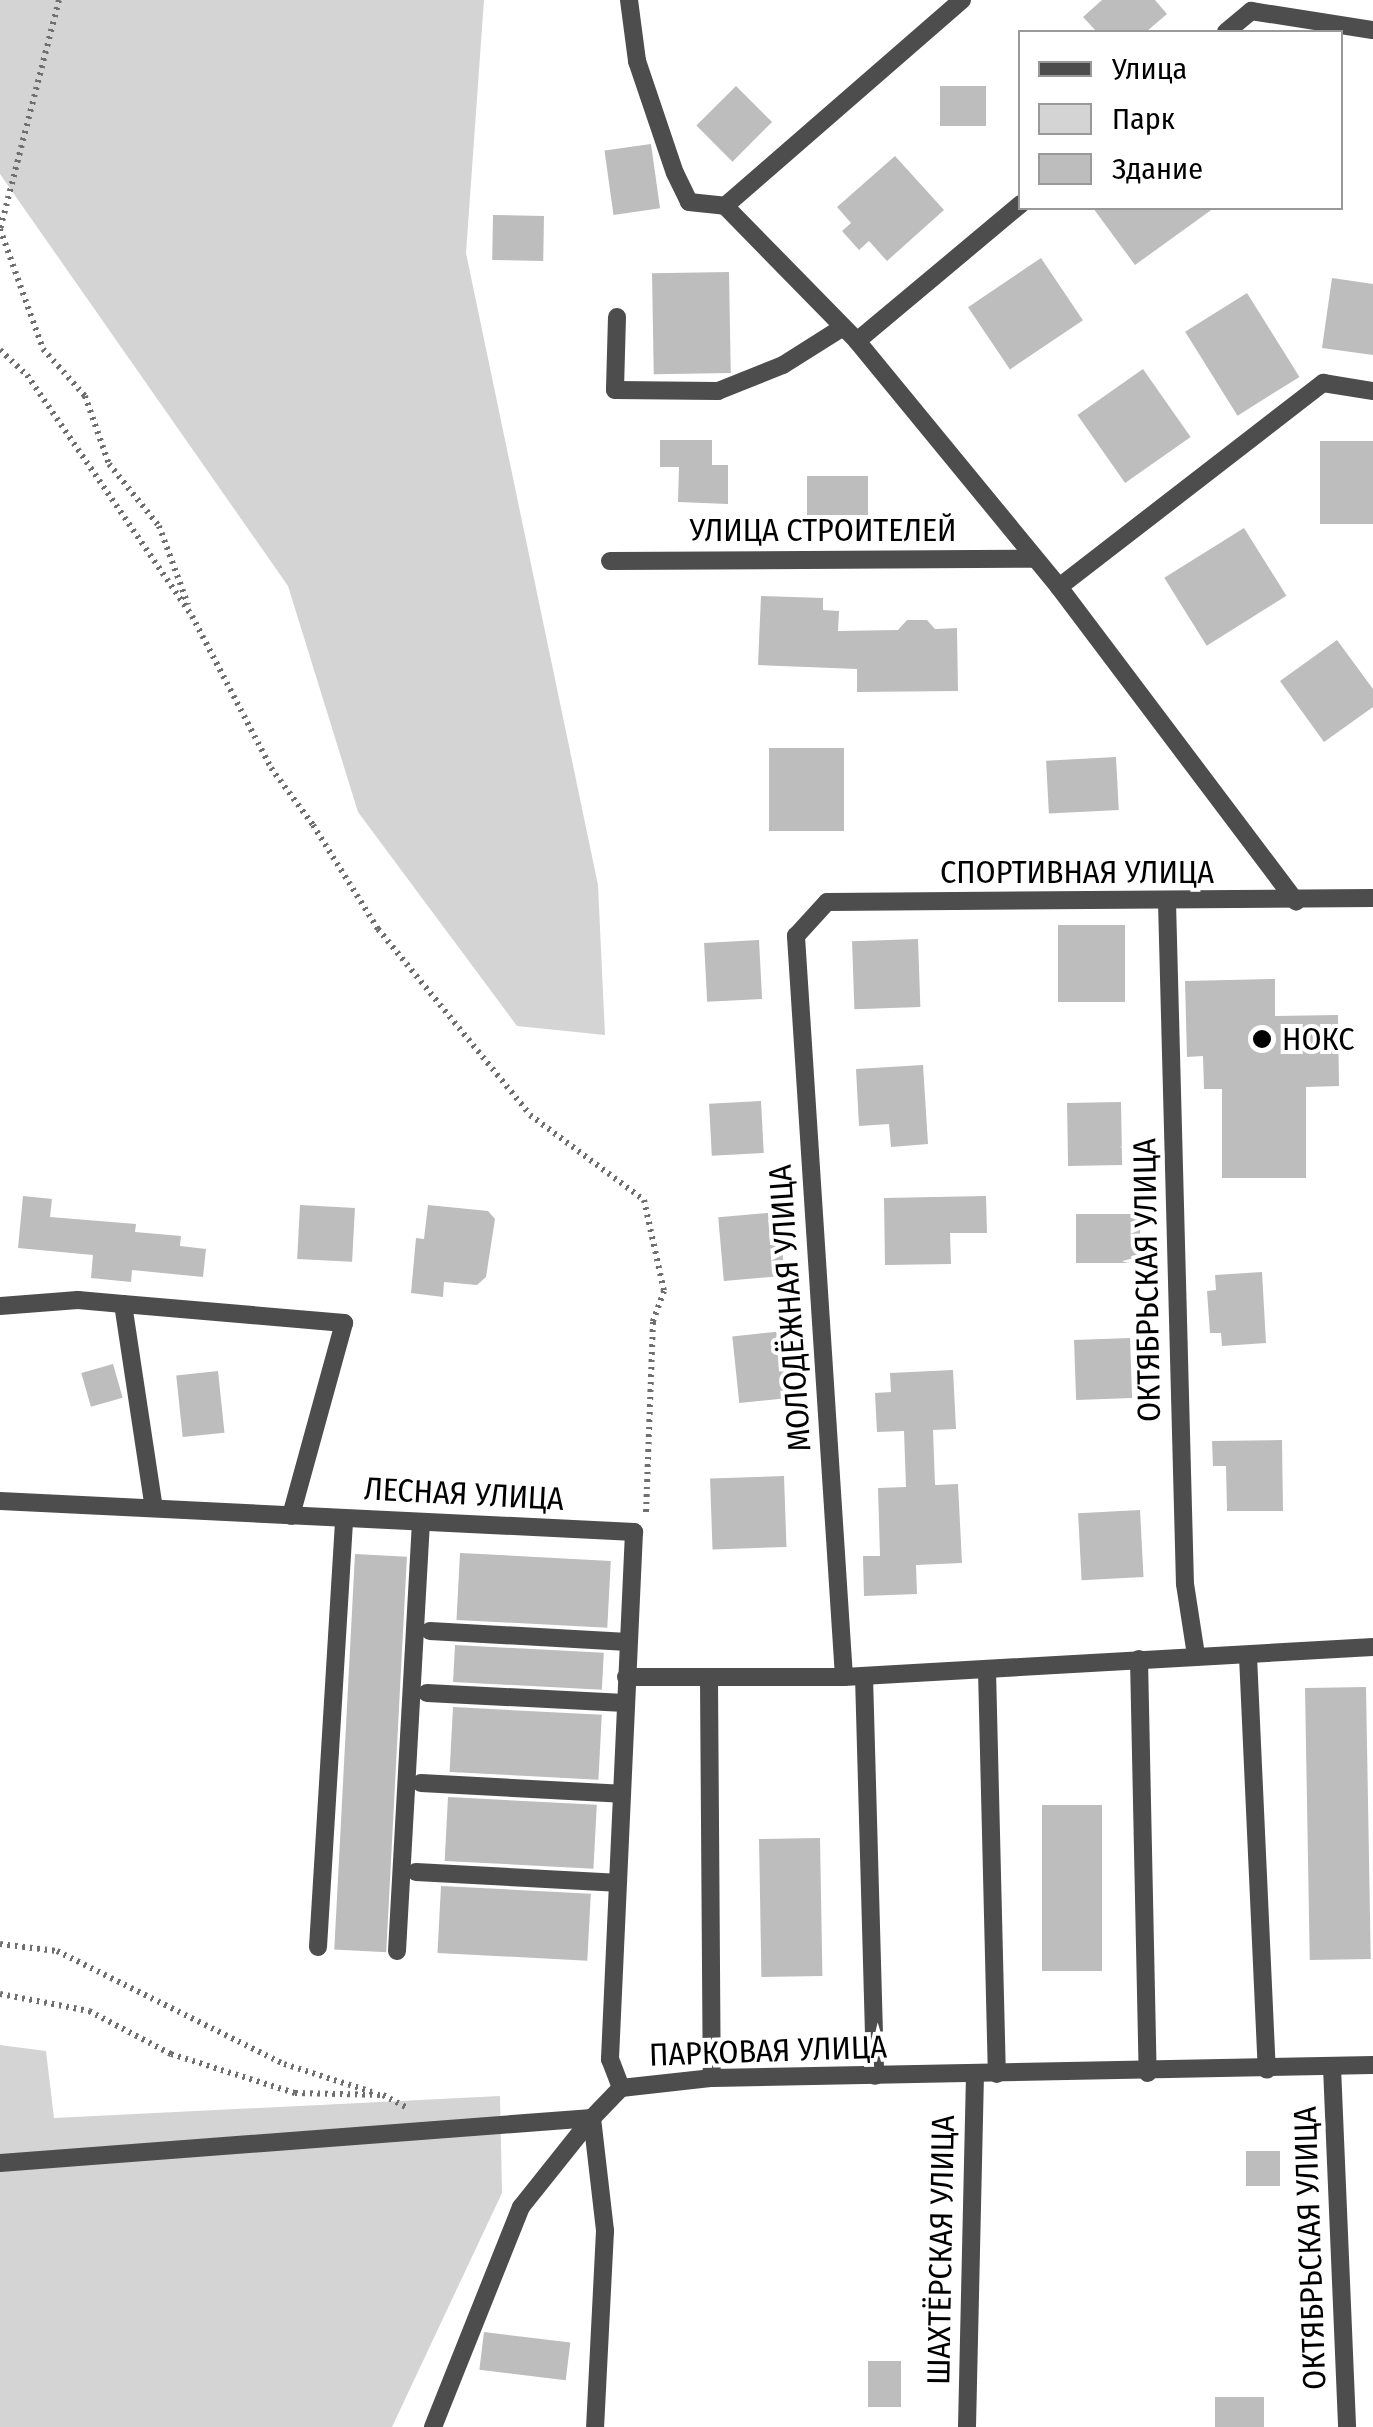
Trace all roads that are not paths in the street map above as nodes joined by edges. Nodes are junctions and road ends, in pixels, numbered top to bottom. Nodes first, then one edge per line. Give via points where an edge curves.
1 (629, 0) edge
2 (962, 0) edge
3 (1228, 30) edge
4 (1373, 30) edge
5 (725, 206) junction
6 (1018, 206) edge
7 (617, 317) dead end
8 (843, 326) junction
9 (857, 341) junction
10 (1373, 390) edge
11 (1036, 558) junction
12 (610, 561) dead end
13 (1060, 588) junction
14 (1373, 898) edge
15 (1167, 902) junction
16 (1296, 902) junction
17 (796, 936) joint
18 (123, 1304) junction
19 (0, 1306) edge
20 (0, 1501) edge
21 (154, 1508) junction
22 (290, 1516) junction
23 (344, 1519) junction
24 (422, 1524) junction
25 (430, 1631) dead end
26 (628, 1642) junction
27 (1373, 1646) edge
28 (1196, 1655) junction
29 (1248, 1656) junction
30 (1139, 1659) junction
31 (987, 1670) junction
32 (864, 1676) junction
33 (626, 1677) junction
34 (844, 1677) junction
35 (709, 1680) junction
36 (426, 1692) dead end
37 (625, 1703) junction
38 (421, 1783) dead end
39 (621, 1794) junction
40 (416, 1872) dead end
41 (616, 1883) junction
42 (318, 1947) dead end
43 (398, 1951) dead end
44 (1373, 2065) edge
45 (1332, 2066) junction
46 (1268, 2070) junction
47 (1148, 2072) junction
48 (997, 2074) junction
49 (974, 2075) junction
50 (876, 2076) junction
51 (712, 2078) junction
52 (621, 2088) junction
53 (592, 2118) junction
54 (0, 2163) edge
55 (433, 2427) edge
56 (595, 2427) edge
57 (966, 2427) edge
58 (1347, 2427) edge

1 - 5 street via 638,61 675,173 689,202
2 - 5 street
3 - 4 street via 1251,11
5 - 8 street
6 - 9 street
7 - 8 street via 614,390 718,391 783,366
8 - 9 street
9 - 11 street
10 - 13 street via 1323,382
11 - 12 street, УЛИЦА СТРОИТЕЛЕЙ
11 - 13 street
13 - 16 street
14 - 16 street, СПОРТИВНАЯ УЛИЦА
15 - 16 street, СПОРТИВНАЯ УЛИЦА
15 - 17 street, СПОРТИВНАЯ УЛИЦА via 828,902
15 - 28 street, ОКТЯБРЬСКАЯ УЛИЦА via 1185,1584
17 - 34 street, МОЛОДЁЖНАЯ УЛИЦА
18 - 19 street
18 - 21 street
18 - 22 street via 344,1323
20 - 21 street, ЛЕСНАЯ УЛИЦА
21 - 22 street, ЛЕСНАЯ УЛИЦА
22 - 23 street, ЛЕСНАЯ УЛИЦА
23 - 24 street, ЛЕСНАЯ УЛИЦА
23 - 42 street
24 - 26 street, ЛЕСНАЯ УЛИЦА via 634,1532
24 - 43 street
25 - 26 street
26 - 33 street
27 - 29 street
28 - 29 street
28 - 30 street
29 - 46 street
30 - 31 street
30 - 47 street
31 - 32 street
31 - 48 street
32 - 34 street
32 - 50 street
33 - 35 street
33 - 37 street
34 - 35 street
35 - 51 street
36 - 37 street
37 - 39 street
38 - 39 street
39 - 41 street
40 - 41 street
41 - 52 street via 610,2059
44 - 45 street, ПАРКОВАЯ УЛИЦА
45 - 46 street, ПАРКОВАЯ УЛИЦА
45 - 58 street, ОКТЯБРЬСКАЯ УЛИЦА
46 - 47 street, ПАРКОВАЯ УЛИЦА
47 - 48 street, ПАРКОВАЯ УЛИЦА
48 - 49 street, ПАРКОВАЯ УЛИЦА
49 - 50 street, ПАРКОВАЯ УЛИЦА
49 - 57 street, ШАХТЁРСКАЯ УЛИЦА
50 - 51 street, ПАРКОВАЯ УЛИЦА
51 - 52 street, ПАРКОВАЯ УЛИЦА
52 - 53 street, ПАРКОВАЯ УЛИЦА
53 - 54 street
53 - 55 street, ПАРКОВАЯ УЛИЦА via 520,2207
53 - 56 street via 606,2230

